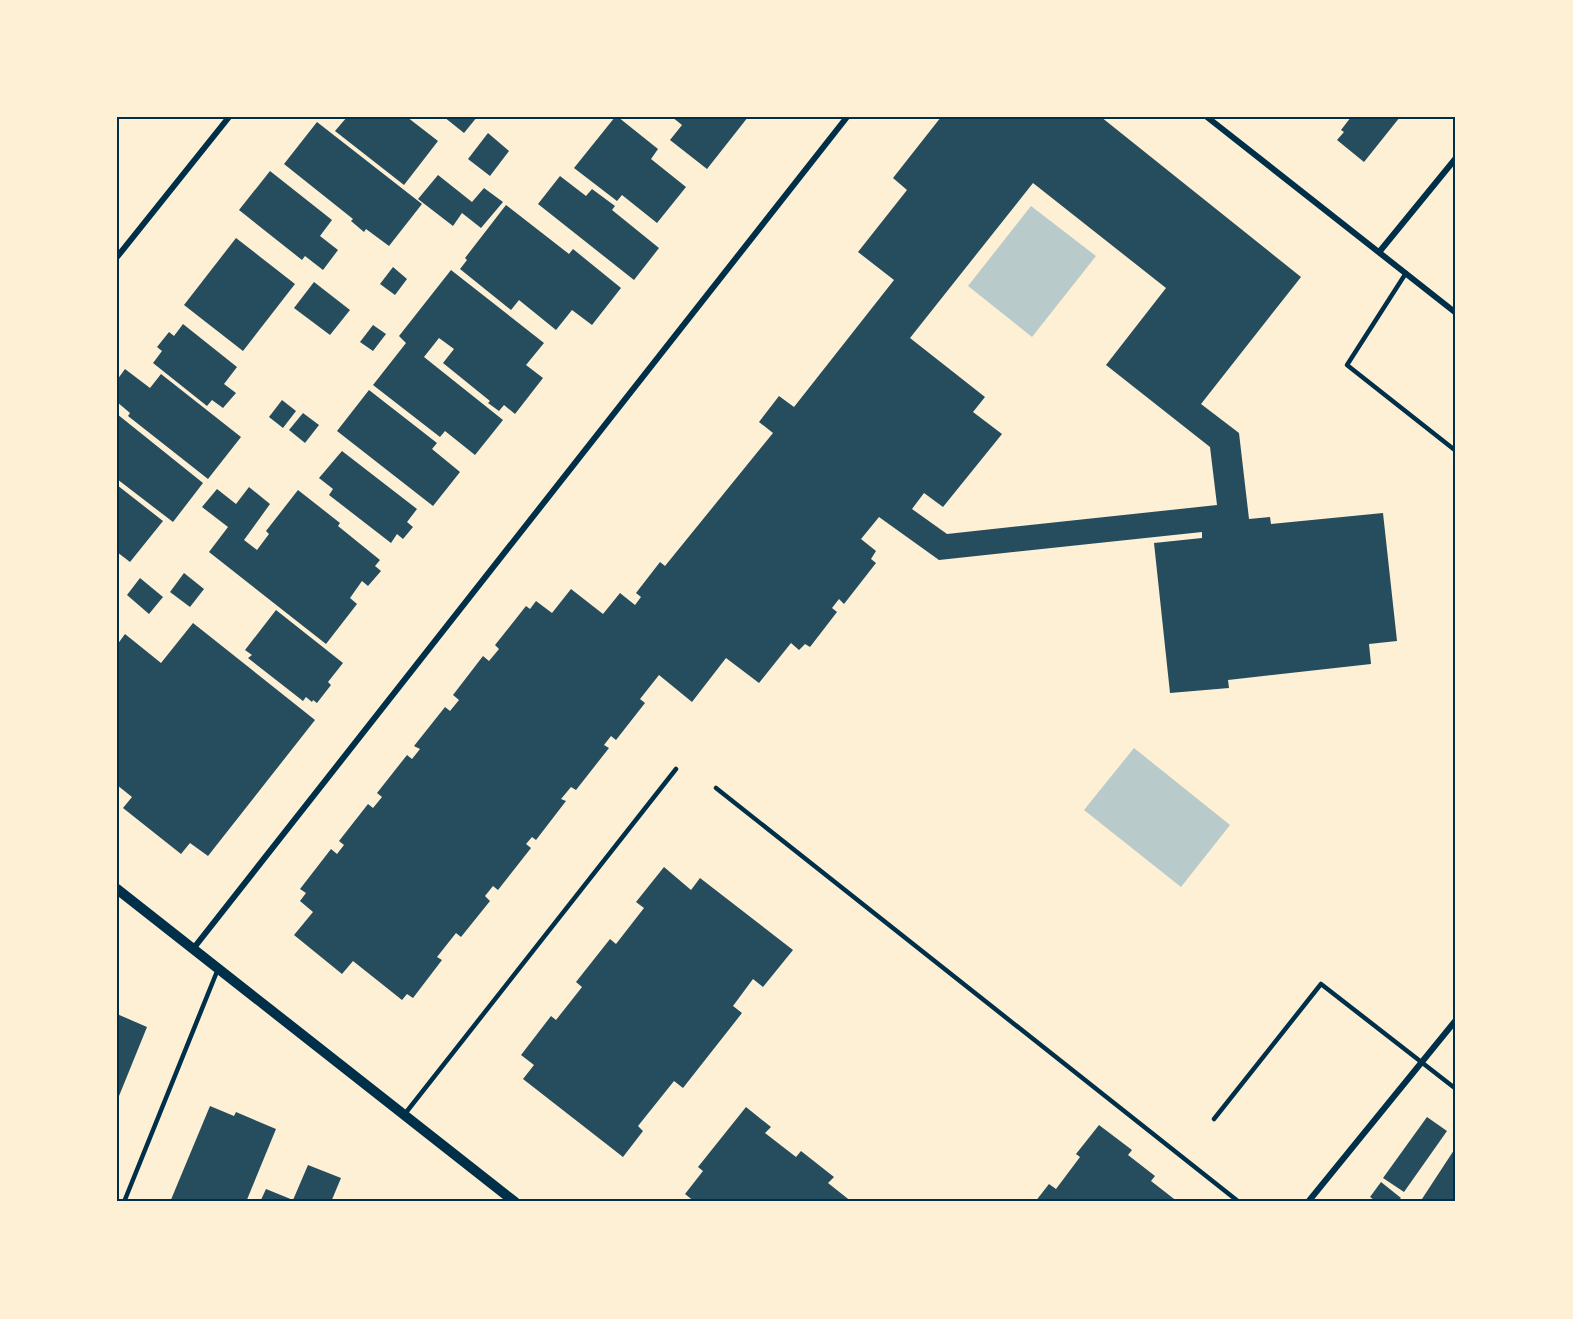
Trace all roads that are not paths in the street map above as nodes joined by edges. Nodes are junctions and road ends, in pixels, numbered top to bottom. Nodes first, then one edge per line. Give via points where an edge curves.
1 (229, 117) edge
2 (847, 117) edge
3 (1207, 117) edge
4 (1456, 158) edge
5 (1380, 251) junction
6 (117, 257) edge
7 (1406, 273) junction
8 (1456, 313) edge
9 (1456, 451) edge
10 (676, 769) dead end
11 (716, 788) dead end
12 (117, 888) edge
13 (193, 950) junction
14 (218, 969) junction
15 (1456, 1020) edge
16 (1422, 1061) junction
17 (1456, 1089) edge
18 (404, 1115) junction
19 (1214, 1119) dead end
20 (124, 1202) edge
21 (515, 1202) edge
22 (1239, 1202) edge
23 (1308, 1202) edge

1 - 6 street
2 - 13 street
3 - 5 street
4 - 5 street
5 - 7 street
7 - 8 street
7 - 9 lane via 1347,365
10 - 18 lane
11 - 22 lane
12 - 13 street
13 - 14 street
14 - 18 street
14 - 20 lane
15 - 16 street
16 - 17 lane
16 - 19 lane via 1321,984
16 - 23 street
18 - 21 street

